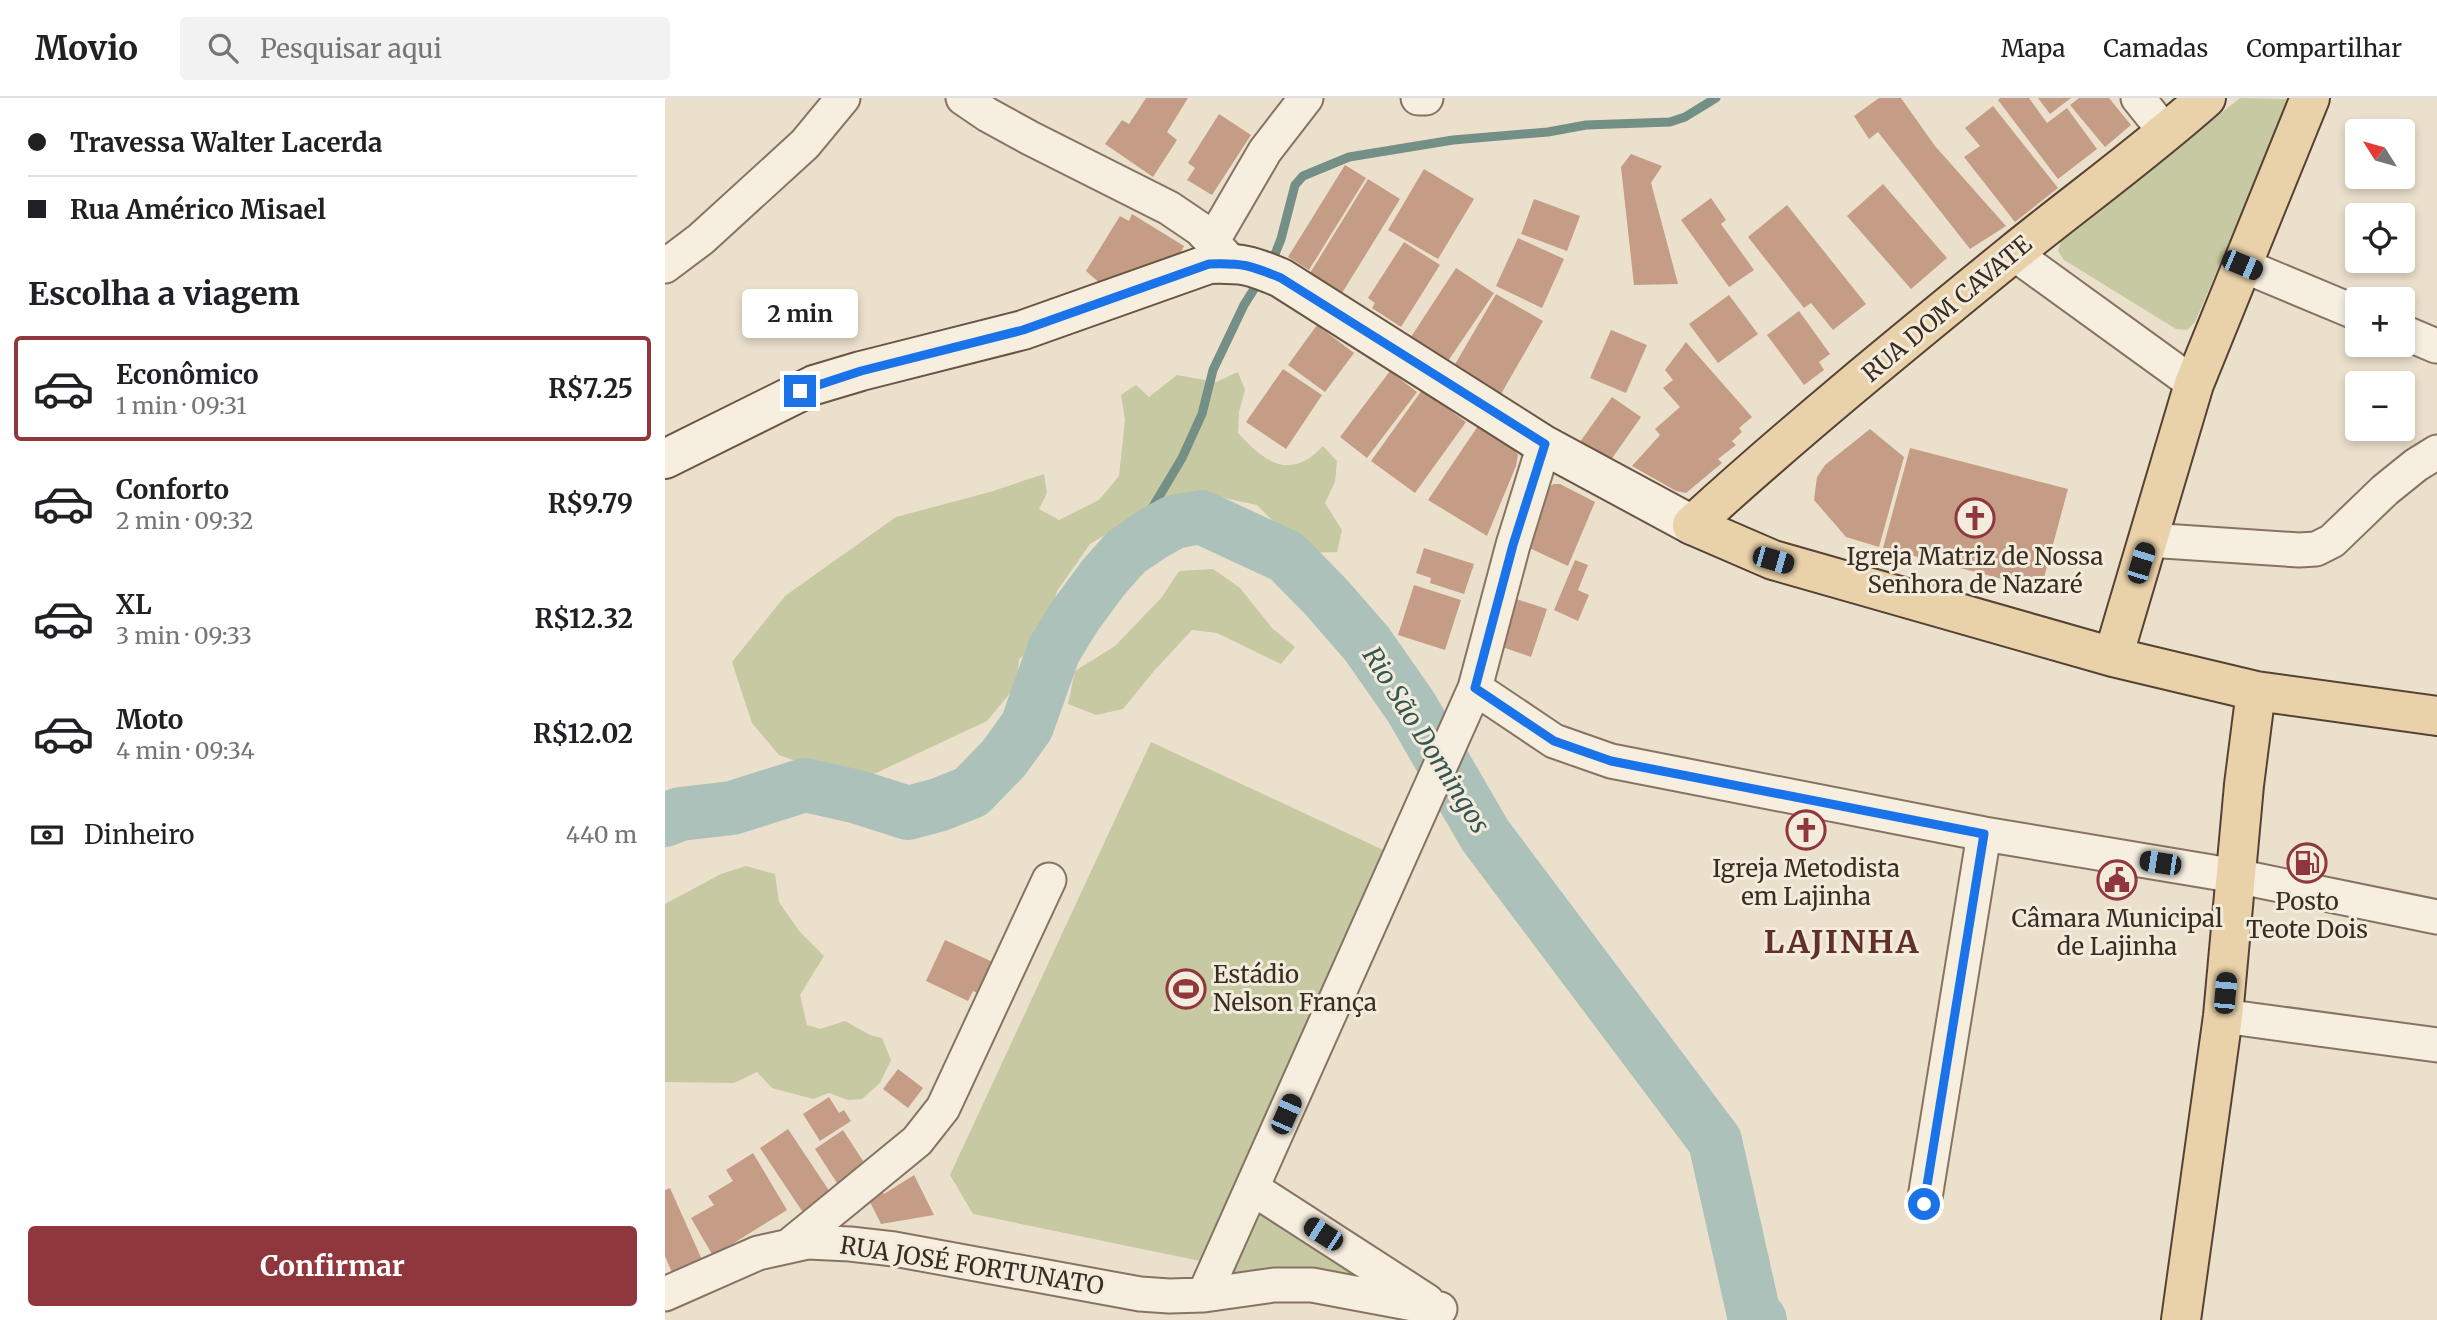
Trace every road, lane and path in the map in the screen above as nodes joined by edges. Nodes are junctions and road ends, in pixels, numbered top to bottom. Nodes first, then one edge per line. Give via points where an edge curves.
1 (843, 98) edge
2 (963, 98) edge
3 (1306, 98) edge
4 (1418, 98) edge
5 (1426, 98) edge
6 (2138, 98) edge
7 (2206, 98) edge
8 (2310, 98) edge
9 (2166, 133) junction
10 (2013, 253) junction
11 (1244, 262) junction
12 (2242, 265) junction
13 (665, 266) edge
14 (2345, 308) edge
15 (2415, 337) edge
16 (2436, 346) edge
17 (2194, 384) junction
18 (1545, 444) junction
19 (2437, 452) edge
20 (665, 459) edge
21 (1692, 525) junction
22 (2148, 540) junction
23 (2113, 657) junction
24 (2256, 691) junction
25 (1471, 699) junction
26 (2437, 716) edge
27 (1984, 834) junction
28 (2236, 876) junction
29 (1049, 880) dead end
30 (2437, 917) edge
31 (2223, 1016) junction
32 (2437, 1045) edge
33 (1252, 1188) junction
34 (1924, 1204) dead end
35 (790, 1245) junction
36 (665, 1294) edge
37 (1204, 1294) junction
38 (1448, 1315) edge
39 (2181, 1320) edge

1 - 13 street via 805,144 702,239
2 - 11 street via 1030,138 1169,208
3 - 11 street via 1265,151
4 - 5 street
6 - 9 street
7 - 9 main road, RUA DOM CAVATE
8 - 12 main road
9 - 10 main road, RUA DOM CAVATE
10 - 17 street
10 - 21 main road, RUA DOM CAVATE
11 - 18 main road
11 - 20 main road via 1209,264 1023,330 814,385
12 - 14 street
12 - 17 main road
15 - 16 street
17 - 22 main road
18 - 21 main road
18 - 25 street
19 - 22 street via 2385,491 2332,541 2316,549
21 - 23 main road via 1773,560
22 - 23 main road
23 - 24 main road
24 - 26 main road
24 - 28 main road
25 - 27 street via 1554,741 1611,761
25 - 33 street
27 - 28 street
27 - 34 street
28 - 30 street
28 - 31 main road
29 - 35 street via 943,1108 917,1141
31 - 32 street
31 - 39 main road
33 - 37 street
33 - 38 street
35 - 36 street, RUA JOSÉ FORTUNATO via 758,1253
35 - 37 street, RUA JOSÉ FORTUNATO via 850,1244 1140,1294
37 - 38 street, RUA JOSÉ FORTUNATO via 1312,1285

